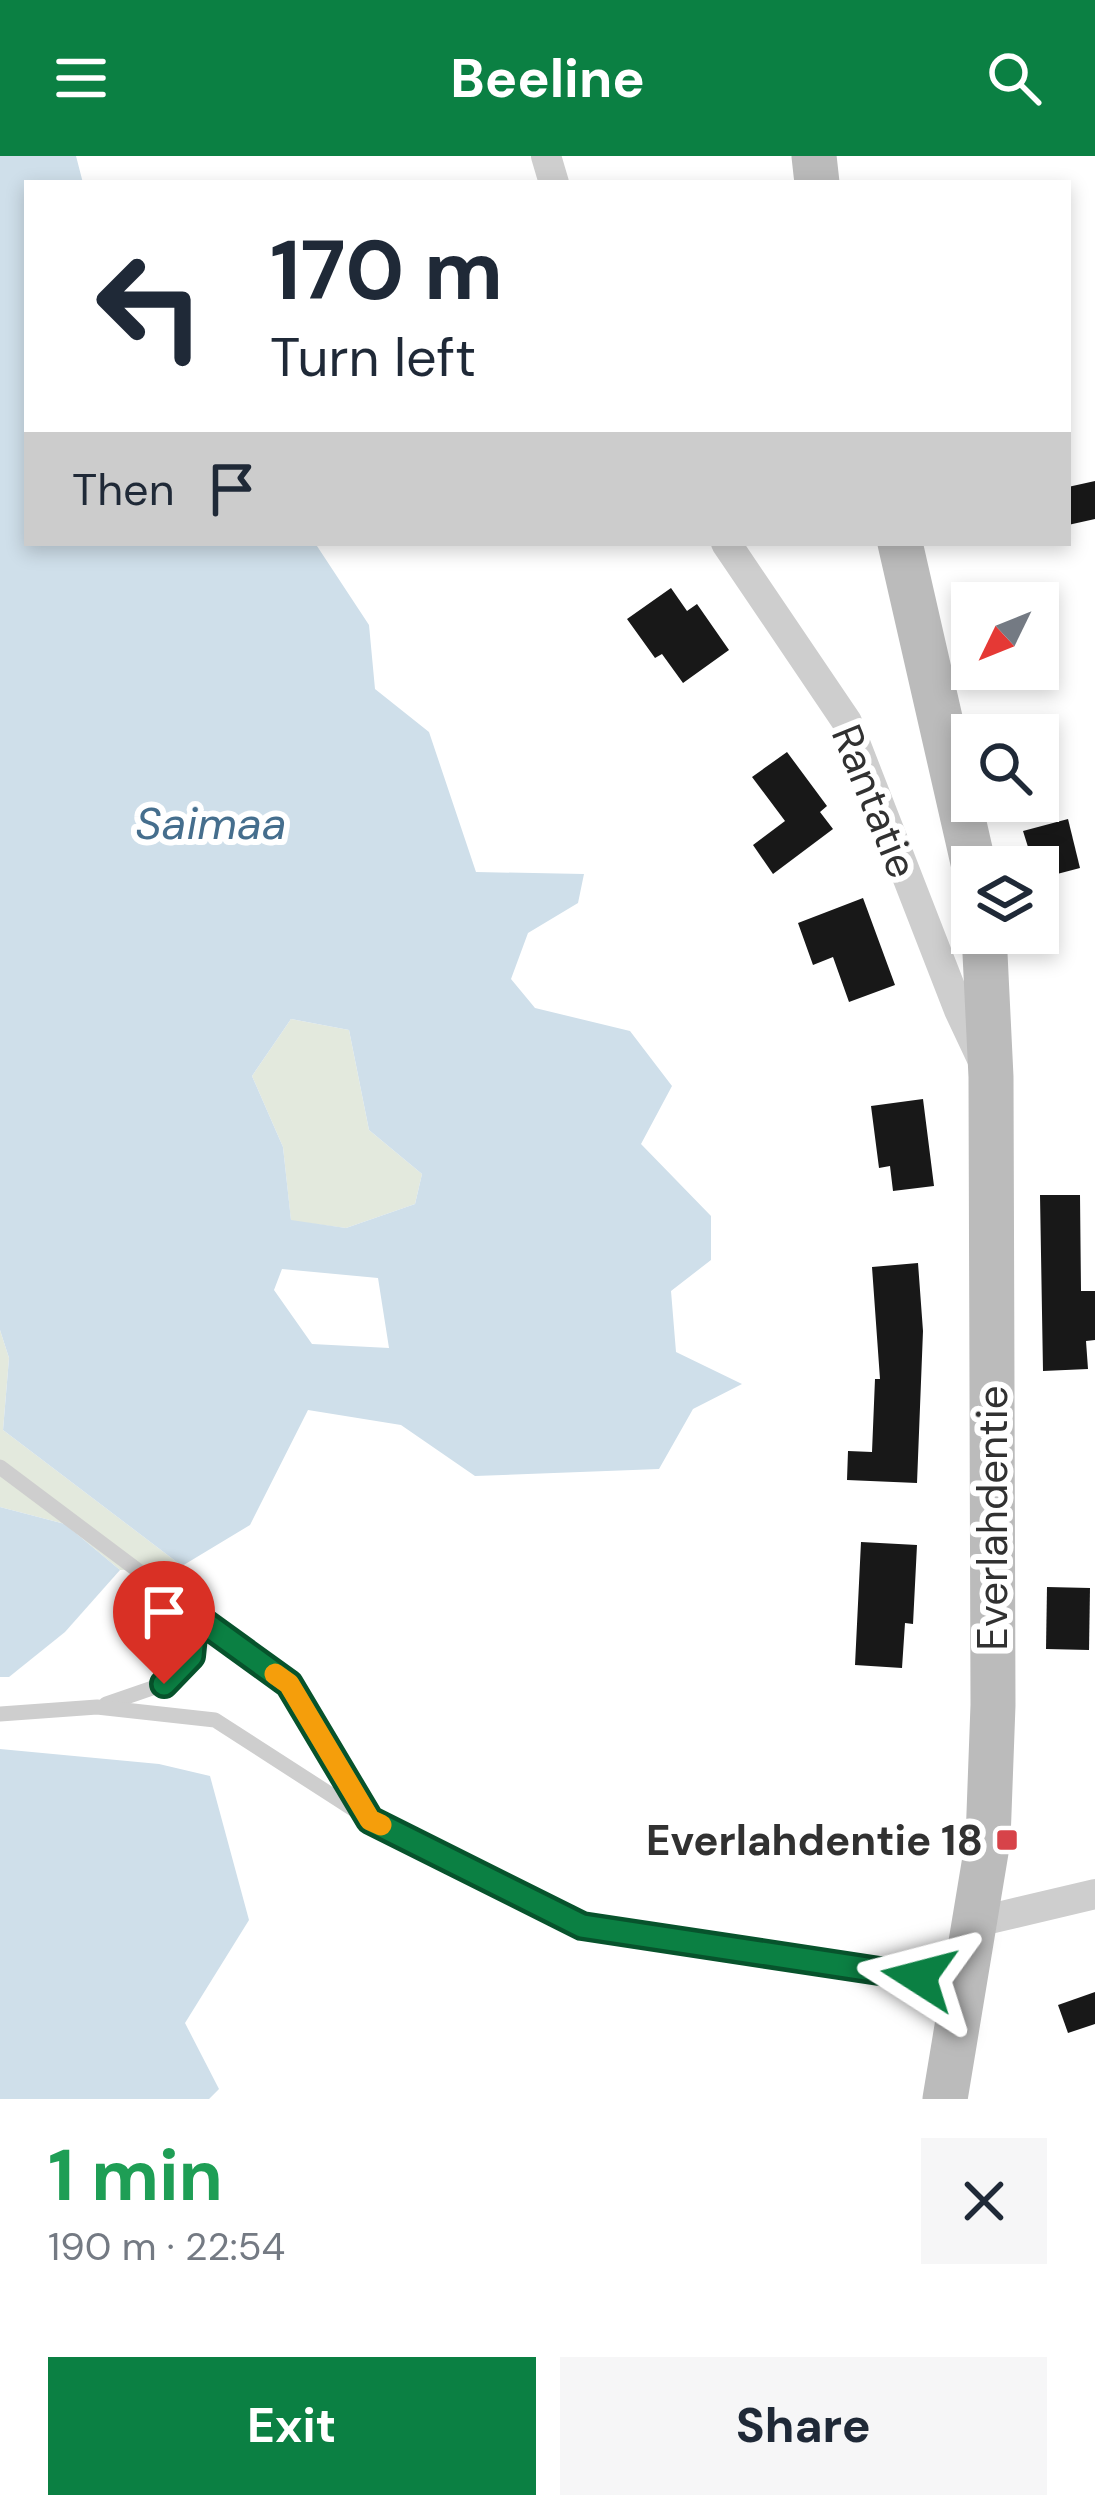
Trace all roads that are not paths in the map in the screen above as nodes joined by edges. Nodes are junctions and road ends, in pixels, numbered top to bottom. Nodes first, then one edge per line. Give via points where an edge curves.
1 (728, 546) edge
2 (901, 546) edge
3 (969, 846) edge
4 (985, 954) edge
5 (991, 1077) junction
6 (0, 1467) edge
7 (195, 1616) junction
8 (97, 1706) junction
9 (0, 1714) edge
10 (370, 1820) junction
11 (1095, 1894) edge
12 (977, 1922) junction
13 (965, 1982) junction
14 (945, 2099) edge

1 - 5 street, Rantatie via 847,722
2 - 3 street
4 - 5 street, Everlahdentie
5 - 12 street, Everlahdentie via 993,1706
6 - 7 lane
7 - 8 lane via 191,1656 164,1684
7 - 10 lane via 289,1684
8 - 9 lane
8 - 10 lane via 215,1720
10 - 13 lane via 582,1926
11 - 12 street
12 - 13 street, Everlahdentie
13 - 14 street, Everlahdentie

